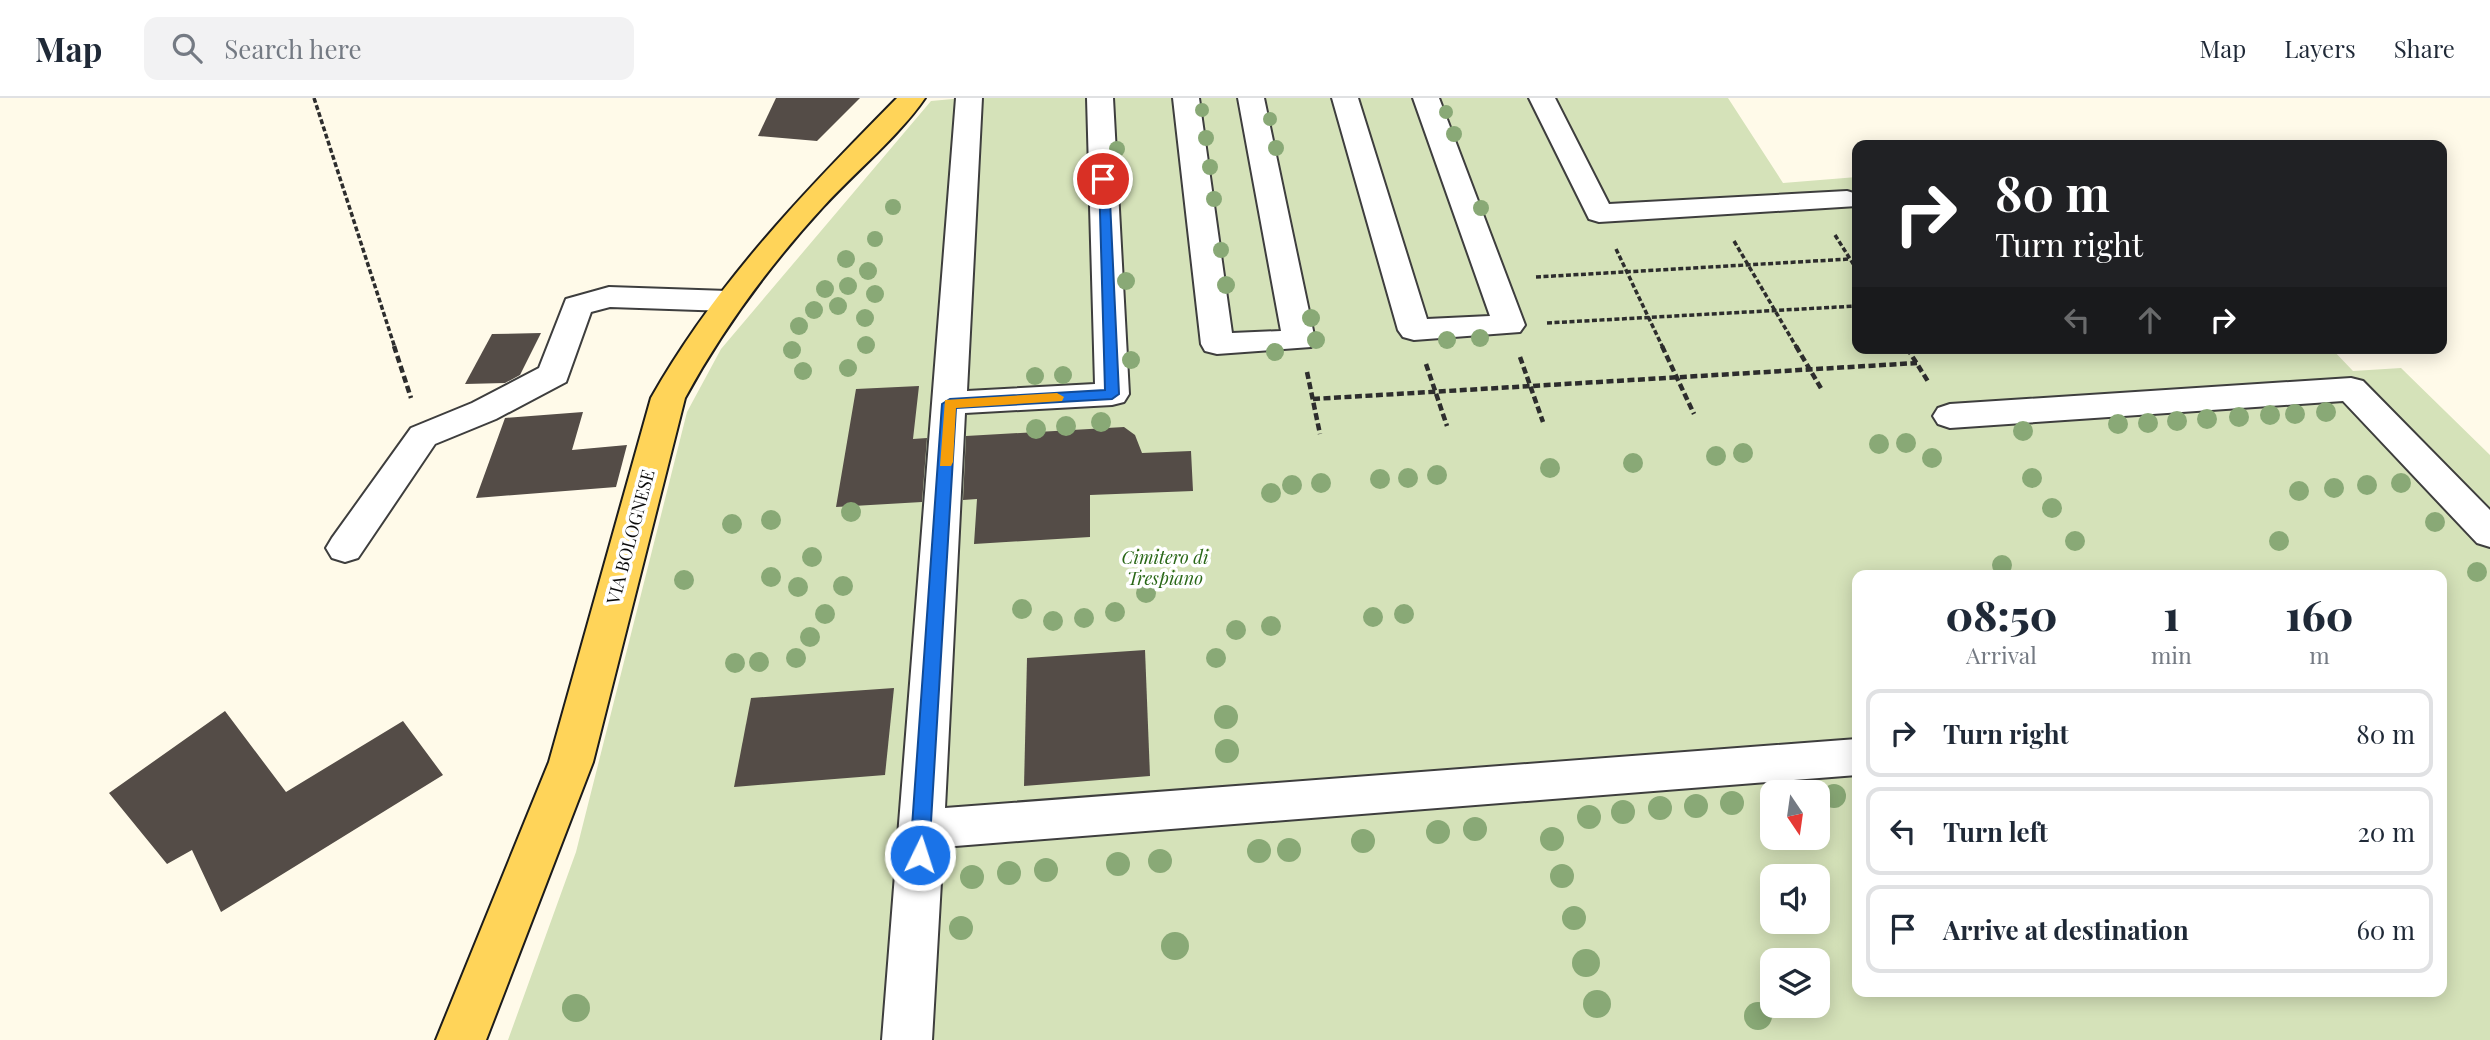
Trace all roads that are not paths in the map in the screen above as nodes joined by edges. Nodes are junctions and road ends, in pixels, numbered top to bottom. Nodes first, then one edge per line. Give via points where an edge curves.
1 (912, 98) edge
2 (969, 98) edge
3 (1100, 98) edge
4 (1186, 98) edge
5 (1251, 98) edge
6 (1345, 98) edge
7 (1426, 98) edge
8 (1542, 98) edge
9 (1847, 200) dead end
10 (728, 301) junction
11 (950, 404) junction
12 (1950, 416) dead end
13 (2490, 533) edge
14 (345, 548) dead end
15 (1852, 757) edge
16 (921, 829) junction
17 (461, 1040) edge
18 (908, 1040) edge

1 - 10 main road, VIA BOLOGNESE via 795,218
2 - 11 lane
3 - 11 lane via 1112,394
4 - 5 lane via 1217,344 1299,341
6 - 7 lane via 1414,330 1509,325
8 - 9 lane via 1599,213
10 - 14 lane via 609,297 577,306 554,374 423,436
10 - 17 main road, VIA BOLOGNESE via 693,348 668,398 571,762
11 - 16 lane
12 - 13 lane via 2351,390
15 - 16 lane
16 - 18 lane

